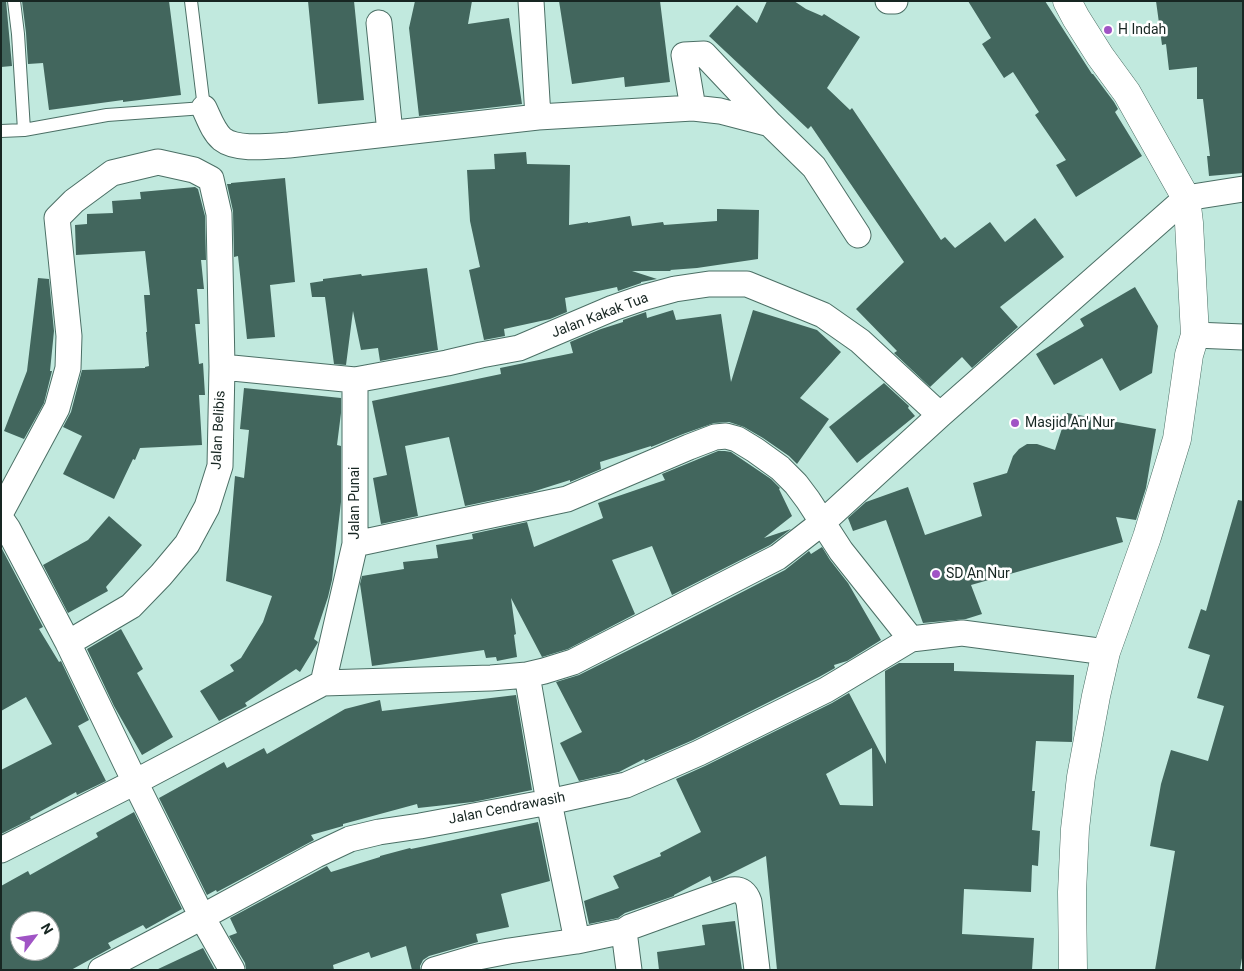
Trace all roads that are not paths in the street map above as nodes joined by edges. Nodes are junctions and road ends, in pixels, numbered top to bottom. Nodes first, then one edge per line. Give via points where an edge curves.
1 (14, 1) edge
2 (191, 1) edge
3 (531, 1) edge
4 (888, 1) edge
5 (895, 1) edge
6 (1068, 1) edge
7 (379, 24) dead end
8 (204, 108) junction
9 (693, 108) junction
10 (538, 117) junction
11 (770, 124) junction
12 (24, 130) junction
13 (1, 131) edge
14 (390, 133) junction
15 (1243, 190) edge
16 (1186, 198) junction
17 (858, 235) dead end
18 (1195, 335) junction
19 (1243, 337) edge
20 (222, 367) junction
21 (355, 380) junction
22 (940, 415) junction
23 (1, 512) edge
24 (1, 519) edge
25 (823, 522) junction
26 (356, 544) junction
27 (911, 639) junction
28 (68, 642) junction
29 (1106, 652) junction
30 (527, 674) junction
31 (323, 683) junction
32 (135, 782) junction
33 (549, 802) junction
34 (1, 850) edge
35 (202, 917) junction
36 (624, 931) junction
37 (577, 941) junction
38 (510, 960) edge
39 (101, 970) edge
40 (232, 970) edge
41 (434, 970) edge
42 (629, 970) edge
43 (758, 970) edge
44 (1073, 970) edge

1 - 12 lane
2 - 8 lane
3 - 10 street
4 - 5 street
6 - 16 street via 1100,56 1127,93
7 - 14 street
8 - 12 lane via 107,115
8 - 14 street via 221,138 235,145 289,145
9 - 10 street
9 - 11 street via 720,111
9 - 11 street via 684,55 704,54
10 - 14 street
11 - 17 street via 814,168
12 - 13 lane
15 - 16 street
16 - 18 street
16 - 22 street
18 - 19 street
18 - 29 street via 1189,355 1177,439 1147,537
20 - 21 street, Jalan Kakak Tua
20 - 23 street, Jalan Belibis via 220,214 211,179 194,170 158,162 112,173 57,218 69,336 68,368 57,408
20 - 28 street, Jalan Belibis via 220,466 207,507 187,544 131,606
21 - 22 street, Jalan Kakak Tua via 519,348 613,308 675,289 708,284 747,284 823,315 860,341
21 - 26 street, Jalan Punai
22 - 25 street
24 - 28 street
25 - 26 street via 796,484 780,468 737,439 726,436 689,447 567,499
25 - 27 street via 841,551
25 - 30 street via 778,557 573,662
26 - 31 street, Jalan Punai
27 - 29 street via 962,633
27 - 33 street, Jalan Cendrawasih via 826,690 708,749 626,785
28 - 32 street
29 - 44 street via 1081,777 1075,829
30 - 31 street via 448,680
30 - 33 street
31 - 32 street
32 - 34 street
32 - 35 street
33 - 35 street, Jalan Cendrawasih via 350,839
33 - 37 street
35 - 39 street, Jalan Cendrawasih
35 - 40 street
36 - 37 street
36 - 42 street
36 - 43 street via 737,889 747,896 749,902
37 - 38 street
38 - 41 street via 478,957

